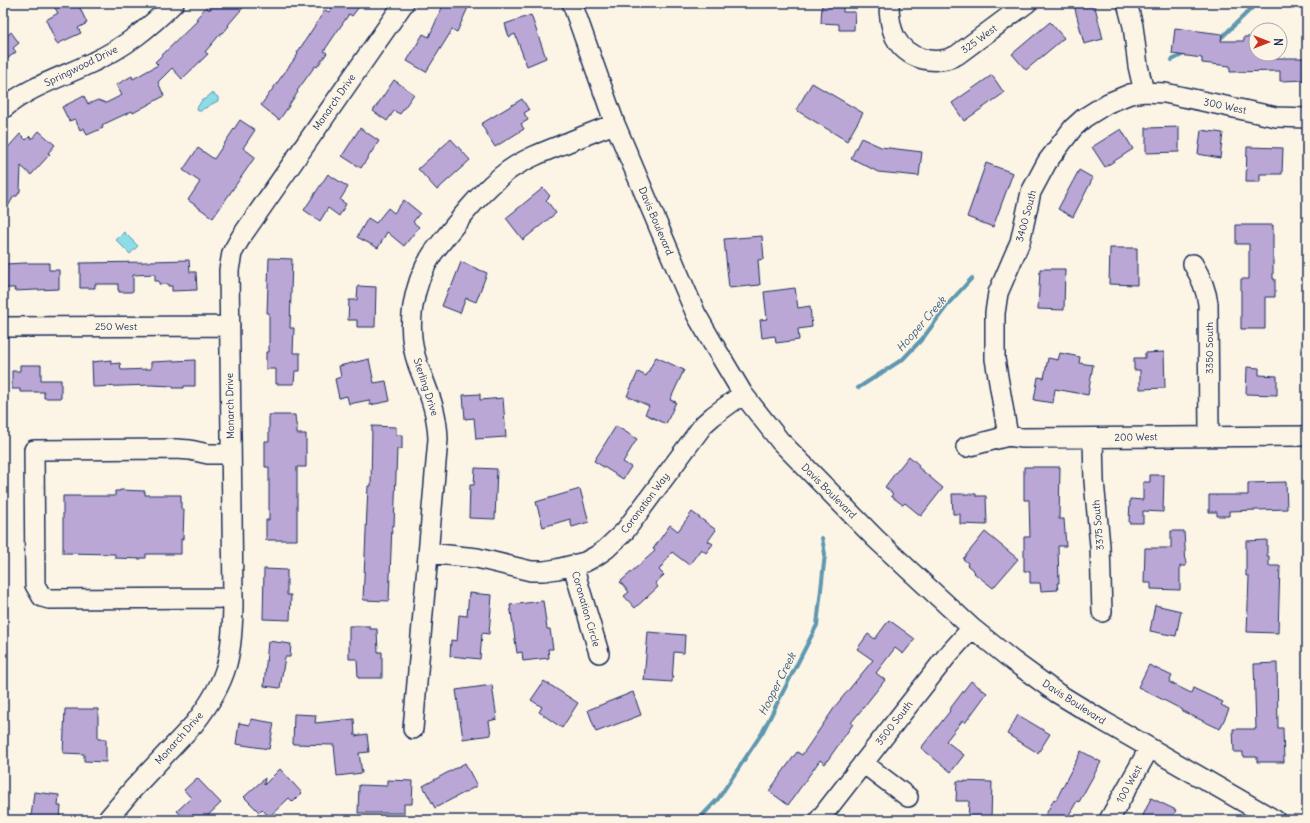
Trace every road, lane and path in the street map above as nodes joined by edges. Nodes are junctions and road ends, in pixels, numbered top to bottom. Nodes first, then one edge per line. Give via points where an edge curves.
1 (174, 3) edge
2 (404, 3) edge
3 (572, 3) edge
4 (889, 3) edge
5 (1027, 3) edge
6 (1127, 3) edge
7 (1144, 92) junction
8 (3, 109) edge
9 (1307, 118) edge
10 (615, 124) junction
11 (1193, 264) dead end
12 (230, 326) junction
13 (3, 327) edge
14 (744, 394) junction
15 (1008, 436) junction
16 (1209, 436) junction
17 (1307, 436) edge
18 (1093, 438) junction
19 (966, 447) dead end
20 (231, 454) junction
21 (428, 553) junction
22 (573, 566) junction
23 (233, 598) junction
24 (1102, 612) dead end
25 (972, 628) junction
26 (599, 653) dead end
27 (413, 729) dead end
28 (1149, 749) junction
29 (863, 764) junction
30 (908, 797) dead end
31 (107, 820) edge
32 (819, 820) edge
33 (1109, 820) edge
34 (1275, 820) edge

1 - 8 street, Springwood Drive via 130,42 33,89
2 - 12 street, Monarch Drive via 236,244 229,270
3 - 10 street, Davis Boulevard
4 - 5 street, 325 West via 890,22 895,37 911,54 931,60 945,60 957,55
6 - 7 street
7 - 9 street, 300 West via 1165,93 1276,117
7 - 15 street, 3400 South via 1120,98 1084,118 1047,162 1031,192 1020,242 998,293 995,313 996,368
10 - 14 street, Davis Boulevard via 696,314
10 - 21 street, Sterling Drive via 540,153 510,170 481,194 427,262 414,299 411,327 417,364 433,404 438,427
11 - 16 street, 3350 South via 1206,289 1208,304
12 - 13 street, 250 West
12 - 20 street, Monarch Drive
14 - 22 street, Coronation Way via 704,424 624,532 596,556
14 - 25 street, Davis Boulevard via 780,441 803,465 875,538
15 - 18 street, 200 West
15 - 19 street, 200 West
16 - 17 street, 200 West
16 - 18 street, 200 West
18 - 24 street, 3375 South
20 - 23 street, Monarch Drive
20 - 23 street via 208,454 176,449 34,450 35,585 42,597 49,599
21 - 22 street, Coronation Way via 477,558 530,571
21 - 27 street, Sterling Drive
22 - 26 street, Coronation Circle
23 - 31 street, Monarch Drive via 230,652 217,691 194,724
25 - 28 street, Davis Boulevard via 1057,693
25 - 29 street, 3500 South via 946,657
28 - 33 street, 100 West
28 - 34 street, Davis Boulevard
29 - 30 street
29 - 32 street, 3500 South

